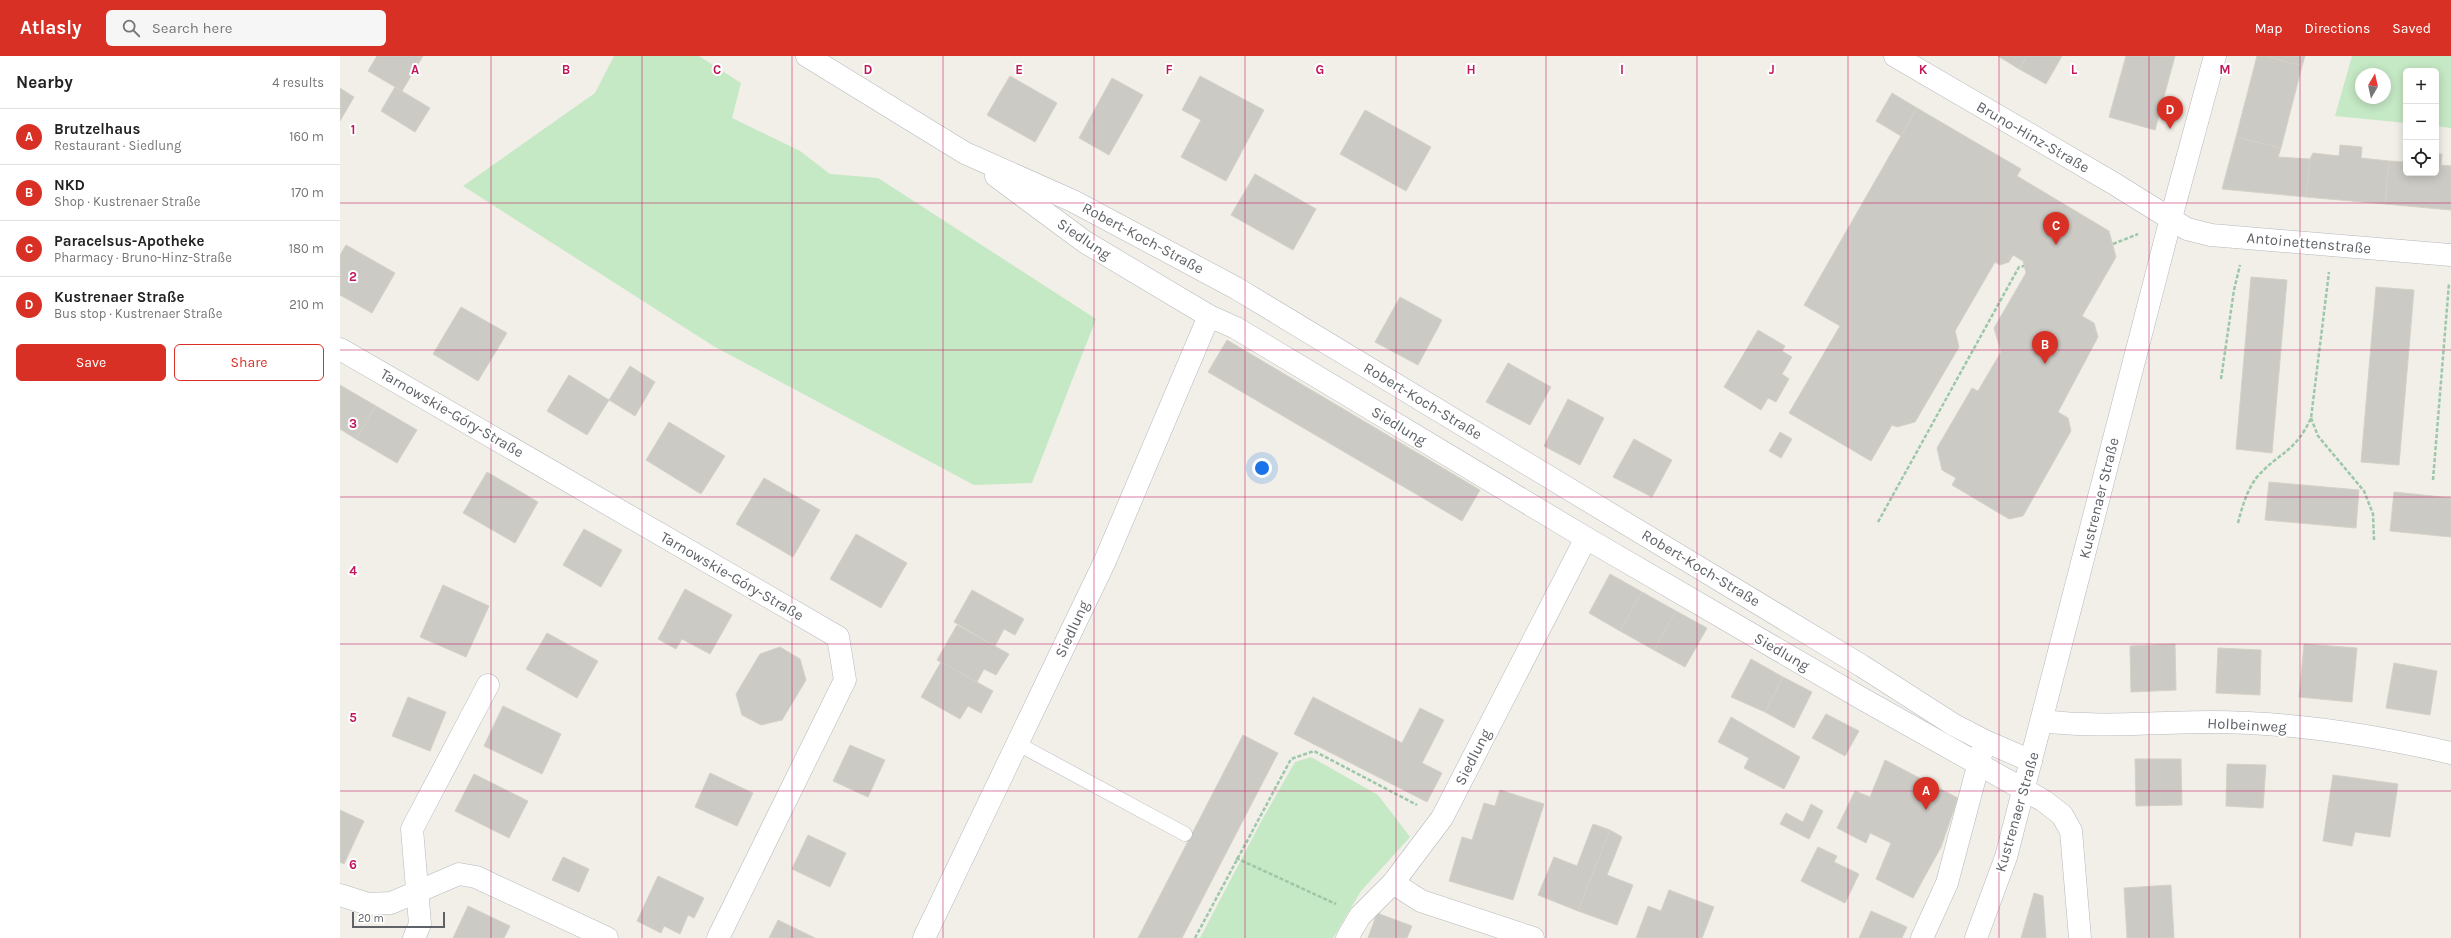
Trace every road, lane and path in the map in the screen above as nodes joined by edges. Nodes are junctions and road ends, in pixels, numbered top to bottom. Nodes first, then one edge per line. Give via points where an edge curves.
1 (807, 56) edge
2 (1895, 56) edge
3 (2215, 56) edge
4 (965, 153) junction
5 (2171, 218) junction
6 (2247, 238) junction
7 (2332, 246) junction
8 (2451, 255) edge
9 (2024, 266) dead end
10 (2450, 280) dead end
11 (1209, 316) junction
12 (340, 349) edge
13 (2221, 379) dead end
14 (2311, 418) junction
15 (2433, 480) dead end
16 (1878, 522) dead end
17 (2238, 523) dead end
18 (1586, 538) junction
19 (2374, 540) dead end
20 (488, 685) dead end
21 (1910, 698) junction
22 (1898, 719) junction
23 (2042, 721) junction
24 (1984, 742) junction
25 (1018, 744) junction
26 (2451, 753) edge
27 (2031, 761) junction
28 (1978, 765) junction
29 (2024, 790) junction
30 (1442, 818) junction
31 (1185, 834) dead end
32 (1236, 858) junction
33 (1393, 883) junction
34 (418, 893) junction
35 (340, 895) edge
36 (1360, 916) junction
37 (414, 938) edge
38 (607, 938) edge
39 (718, 938) edge
40 (924, 938) edge
41 (1195, 938) edge
42 (1347, 938) edge
43 (1533, 938) edge
44 (1922, 938) edge
45 (1976, 938) edge
46 (2080, 938) edge

1 - 4 street, Robert-Koch-Straße
2 - 5 street, Bruno-Hinz-Straße
3 - 5 street, Kustrenaer Straße
4 - 11 street, Siedlung via 1085,242
4 - 21 street, Robert-Koch-Straße via 1073,200 1236,288 1862,666
5 - 6 street, Antoinettenstraße via 2187,229
5 - 23 street, Kustrenaer Straße
6 - 7 street, Antoinettenstraße
6 - 13 path via 2234,290
7 - 8 street, Antoinettenstraße
7 - 14 path
9 - 16 path via 2019,267
10 - 15 path
11 - 18 street, Siedlung via 1236,328
11 - 25 street, Siedlung via 1105,561
12 - 39 street, Tarnowskie-Góry-Straße via 838,637 845,680
14 - 17 path via 2303,436 2257,478 2245,499
14 - 19 path via 2318,436 2364,491 2373,514
18 - 22 street, Siedlung
18 - 30 street, Siedlung
20 - 34 street via 412,829
21 - 22 street
21 - 24 street, Robert-Koch-Straße
22 - 28 street, Siedlung
23 - 26 street, Holbeinweg via 2076,725 2212,722 2284,726 2410,744
23 - 27 street, Kustrenaer Straße
24 - 27 street, Robert-Koch-Straße
24 - 28 street
25 - 31 lane
25 - 40 street, Siedlung
27 - 29 street, Kustrenaer Straße
28 - 29 street, Siedlung
28 - 44 street via 1948,883
29 - 45 street, Kustrenaer Straße via 2006,857
29 - 46 street, Siedlung via 2062,815 2072,831
30 - 32 path via 1314,751 1291,759
30 - 33 street, Siedlung
32 - 36 path
32 - 41 path
33 - 36 street, Siedlung
33 - 43 street via 1421,902
34 - 35 street via 391,902 368,904
34 - 37 street via 420,924
34 - 38 street via 459,874 476,877
36 - 42 street, Siedlung

